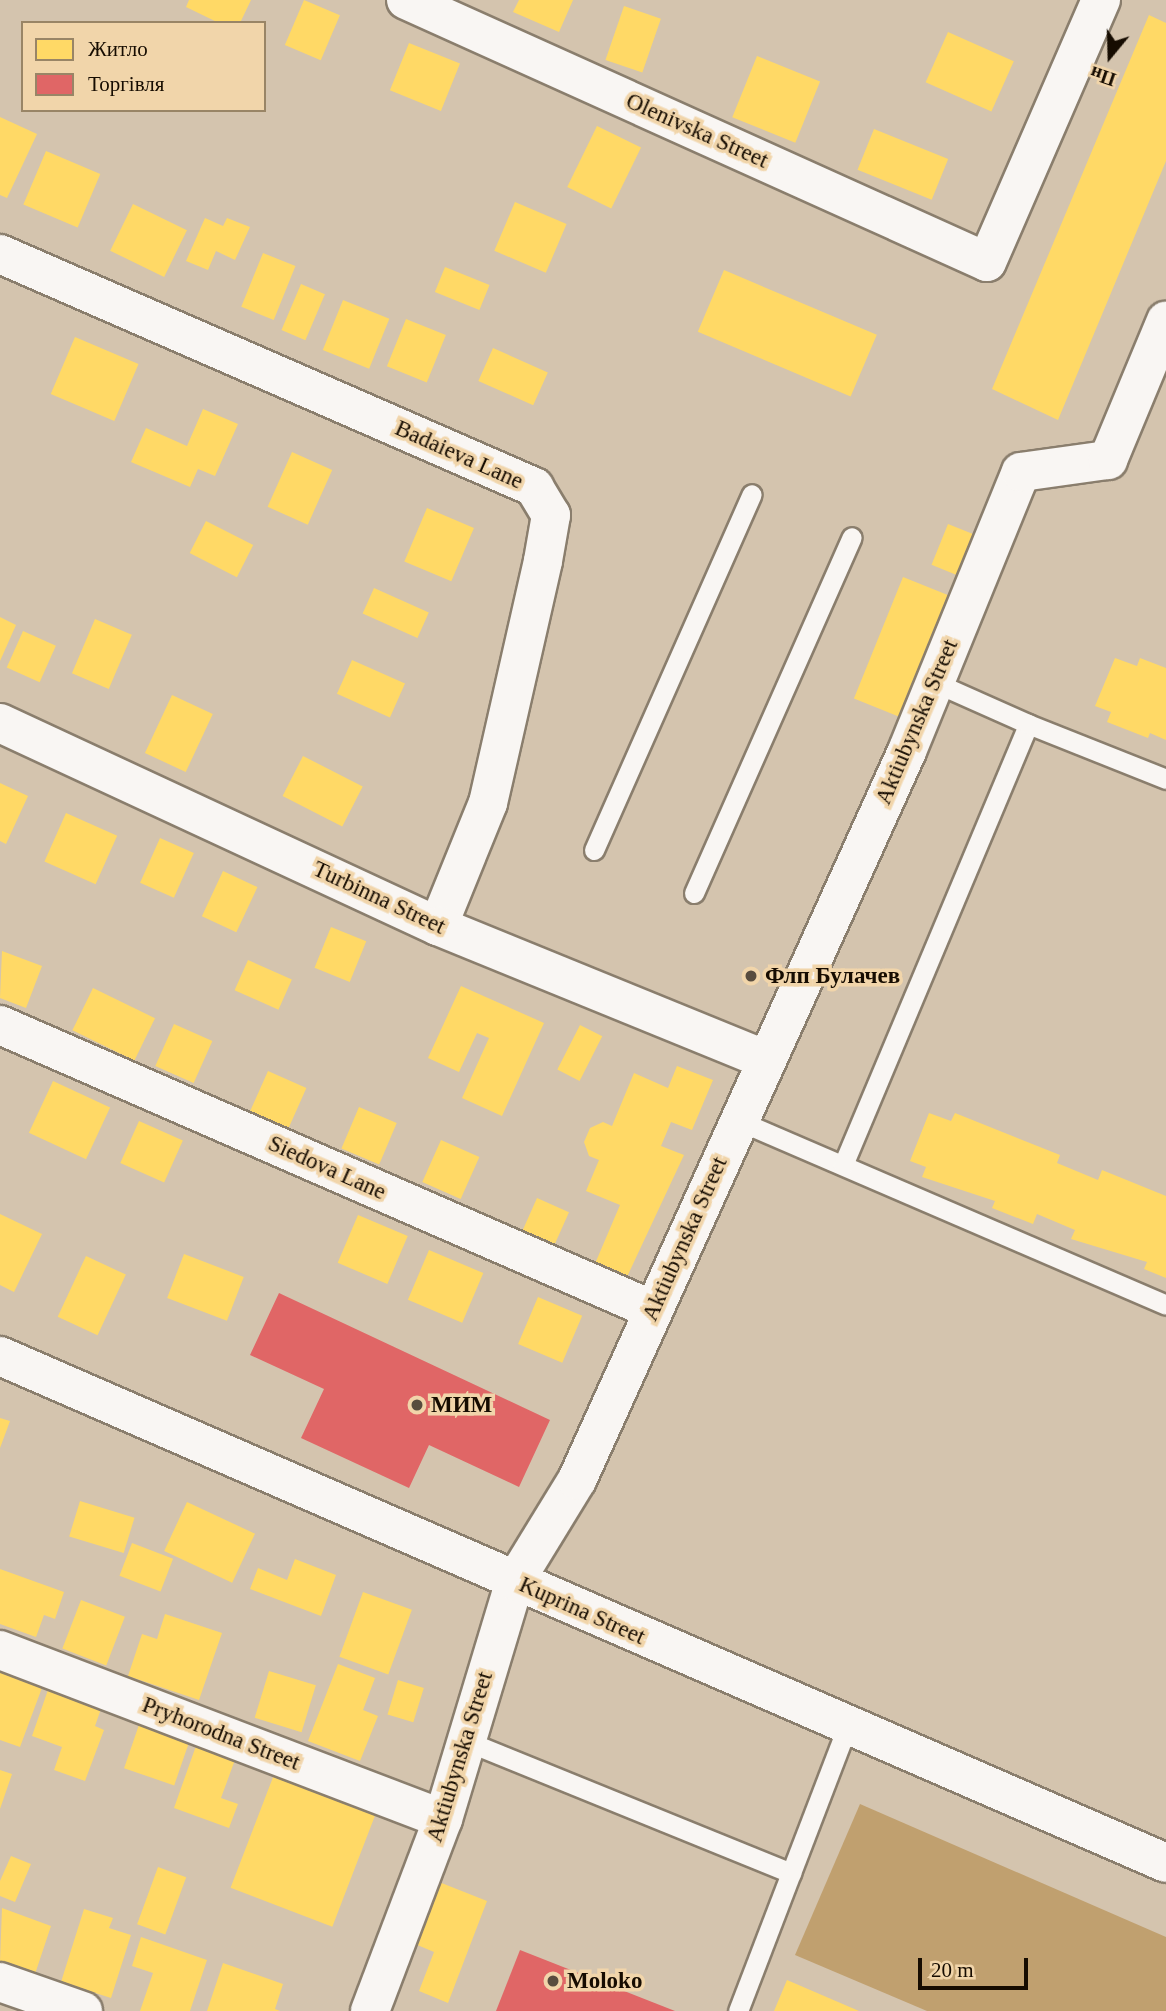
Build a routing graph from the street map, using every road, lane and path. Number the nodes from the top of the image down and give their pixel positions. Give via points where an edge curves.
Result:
1 (406, 0) edge
2 (1101, 0) edge
3 (0, 254) edge
4 (1166, 321) edge
5 (752, 494) dead end
6 (852, 537) dead end
7 (936, 683) junction
8 (0, 723) edge
9 (1028, 724) junction
10 (1166, 779) edge
11 (594, 850) dead end
12 (694, 893) dead end
13 (438, 926) junction
14 (0, 1025) edge
15 (764, 1059) junction
16 (737, 1120) junction
17 (844, 1166) junction
18 (1166, 1305) edge
19 (653, 1310) junction
20 (0, 1356) edge
21 (515, 1581) junction
22 (0, 1650) edge
23 (847, 1727) junction
24 (466, 1741) junction
25 (443, 1819) junction
26 (1166, 1863) edge
27 (791, 1873) junction
28 (0, 1982) edge
29 (83, 2011) edge
30 (370, 2011) edge
31 (738, 2011) edge

1 - 2 street, Olenivska Street via 987,262
3 - 13 street, Badaieva Lane via 534,487 551,516 543,561 488,803
4 - 7 street, Aktiubynska Street via 1108,460 1021,472
5 - 11 lane
6 - 12 lane
7 - 9 lane
7 - 15 street, Aktiubynska Street
8 - 13 street, Turbinna Street
9 - 10 lane
9 - 17 lane
13 - 15 street, Turbinna Street
14 - 19 street, Siedova Lane
15 - 16 street, Aktiubynska Street
16 - 17 lane
16 - 19 street, Aktiubynska Street
17 - 18 lane
19 - 21 street, Aktiubynska Street via 577,1480
20 - 21 street, Kuprina Street
21 - 23 street, Kuprina Street
21 - 24 street, Aktiubynska Street
22 - 25 street, Pryhorodna Street
23 - 26 street, Kuprina Street
23 - 27 lane
24 - 25 street, Aktiubynska Street
24 - 27 lane
25 - 30 street, Aktiubynska Street
27 - 31 lane
28 - 29 street

